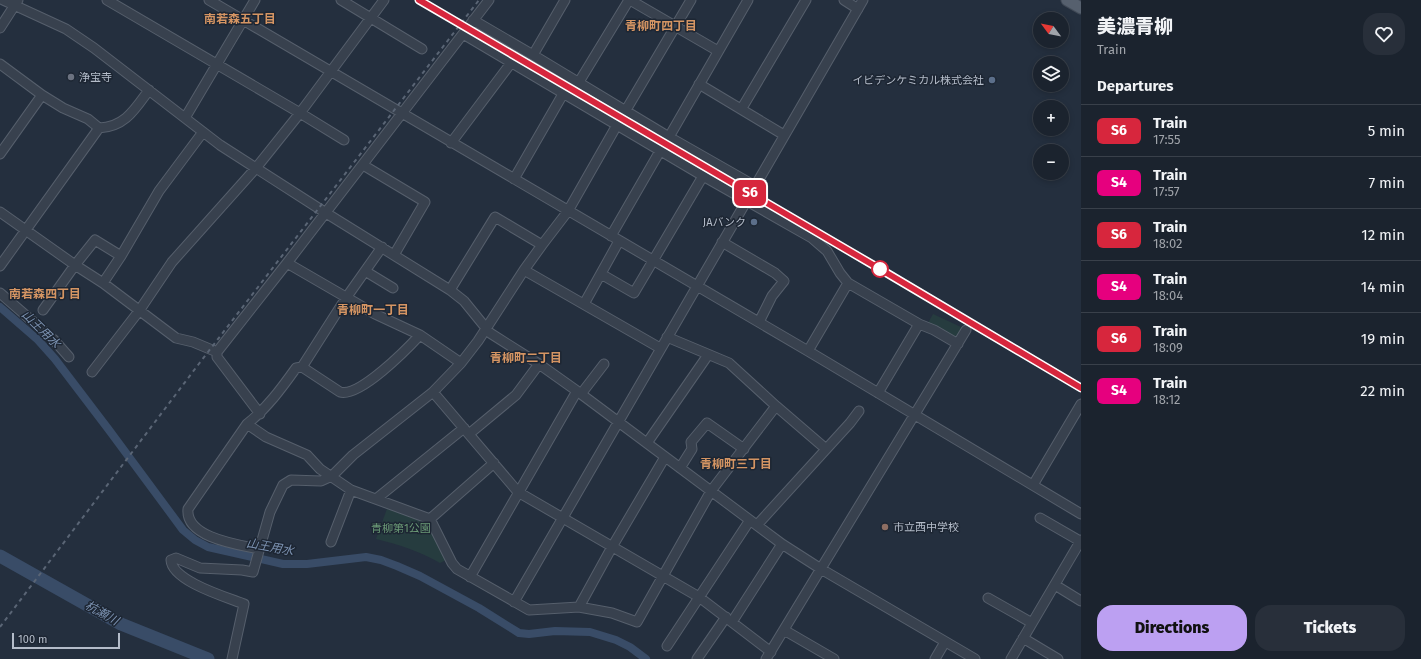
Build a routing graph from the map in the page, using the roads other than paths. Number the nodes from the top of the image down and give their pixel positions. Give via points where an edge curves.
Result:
1 (3, 0) edge
2 (106, 0) edge
3 (209, 0) edge
4 (255, 0) edge
5 (341, 0) edge
6 (384, 0) edge
7 (489, 0) edge
8 (565, 0) edge
9 (630, 0) edge
10 (691, 0) edge
11 (748, 0) edge
12 (806, 0) edge
13 (844, 0) edge
14 (863, 0) edge
15 (1067, 0) edge
16 (16, 3) edge
17 (1080, 5) edge
18 (858, 8) junction
19 (371, 18) junction
20 (244, 20) junction
21 (474, 20) junction
22 (676, 27) junction
23 (0, 28) edge
24 (463, 34) junction
25 (422, 49) dead end
26 (718, 50) junction
27 (533, 55) junction
28 (511, 63) junction
29 (0, 64) edge
30 (217, 64) junction
31 (330, 71) junction
32 (579, 82) junction
33 (699, 84) junction
34 (149, 90) junction
35 (563, 94) junction
36 (42, 95) junction
37 (742, 108) junction
38 (626, 110) junction
39 (300, 113) junction
40 (401, 113) junction
41 (185, 118) junction
42 (617, 125) junction
43 (99, 128) junction
44 (203, 132) junction
45 (784, 135) junction
46 (669, 136) junction
47 (344, 140) dead end
48 (452, 143) junction
49 (660, 151) junction
50 (0, 154) edge
51 (363, 165) junction
52 (256, 168) junction
53 (703, 176) junction
54 (514, 179) junction
55 (755, 186) junction
56 (746, 201) junction
57 (568, 211) junction
58 (0, 212) edge
59 (326, 213) junction
60 (25, 230) junction
61 (615, 239) junction
62 (722, 242) junction
63 (542, 244) junction
64 (382, 247) junction
65 (394, 255) junction
66 (121, 256) junction
67 (653, 261) junction
68 (288, 263) junction
69 (75, 265) junction
70 (0, 266) edge
71 (524, 270) junction
72 (365, 271) junction
73 (601, 274) junction
74 (848, 282) junction
75 (103, 283) junction
76 (696, 286) junction
77 (393, 288) dead end
78 (450, 290) junction
79 (0, 293) edge
80 (346, 298) junction
81 (584, 304) junction
82 (42, 310) dead end
83 (139, 310) junction
84 (759, 322) junction
85 (919, 324) junction
86 (486, 329) junction
87 (966, 330) dead end
88 (420, 335) junction
89 (667, 337) junction
90 (958, 344) junction
91 (660, 348) junction
92 (808, 351) junction
93 (216, 352) junction
94 (708, 355) junction
95 (69, 357) dead end
96 (461, 363) junction
97 (540, 364) junction
98 (604, 364) dead end
99 (302, 367) junction
100 (92, 372) dead end
101 (432, 392) junction
102 (579, 392) junction
103 (878, 393) junction
104 (1081, 404) edge
105 (776, 406) junction
106 (859, 411) dead end
107 (260, 414) junction
108 (915, 415) junction
109 (618, 422) junction
110 (247, 424) junction
111 (466, 431) junction
112 (647, 444) junction
113 (744, 448) junction
114 (826, 449) junction
115 (665, 457) junction
116 (494, 464) junction
117 (680, 468) junction
118 (332, 476) junction
119 (1033, 485) junction
120 (351, 490) junction
121 (711, 491) junction
122 (518, 492) junction
123 (376, 499) junction
124 (1081, 514) edge
125 (563, 518) junction
126 (1040, 518) dead end
127 (430, 519) junction
128 (754, 523) junction
129 (1081, 540) edge
130 (331, 542) dead end
131 (782, 544) junction
132 (612, 547) junction
133 (258, 554) junction
134 (821, 569) junction
135 (663, 576) junction
136 (470, 577) junction
137 (1055, 585) junction
138 (699, 597) junction
139 (988, 598) dead end
140 (1081, 601) edge
141 (514, 602) junction
142 (578, 607) junction
143 (729, 620) junction
144 (1032, 623) junction
145 (784, 630) junction
146 (1023, 638) junction
147 (945, 642) junction
148 (667, 646) dead end
149 (769, 656) edge
150 (232, 658) edge
151 (697, 659) edge
152 (834, 659) edge
153 (935, 659) edge
154 (975, 659) edge
155 (1011, 659) edge
156 (1058, 659) edge

1 - 16 street
2 - 30 street
3 - 20 street
4 - 20 street
5 - 19 street
6 - 19 street
7 - 21 street
8 - 27 street
9 - 22 street
9 - 32 street
10 - 22 street
11 - 26 street
12 - 37 street
13 - 18 street
14 - 18 street
15 - 17 main road
16 - 23 street
16 - 34 street via 66,29
18 - 45 street
19 - 25 street
19 - 31 street
20 - 30 street
20 - 31 street
21 - 24 street
21 - 27 street
22 - 26 street
22 - 38 street
24 - 28 street
24 - 40 street
26 - 33 street
27 - 32 street
28 - 35 street
28 - 48 street
29 - 36 street
30 - 39 street
30 - 41 street
31 - 39 street
31 - 40 street
32 - 38 street
33 - 37 street
33 - 46 street
34 - 41 street
34 - 43 street via 131,114 111,127
35 - 42 street
35 - 54 street
36 - 43 street via 88,119
36 - 50 street
37 - 45 street
38 - 46 street
39 - 47 street
39 - 52 street
40 - 48 street
40 - 51 street
41 - 44 street
42 - 49 street
42 - 57 street
43 - 60 street
44 - 52 street
44 - 66 street via 159,191
45 - 55 street
46 - 55 street
48 - 54 street
49 - 53 street
49 - 61 street
51 - 59 street
51 - 65 street via 426,202
52 - 59 street
52 - 83 street via 182,250
53 - 56 street
53 - 67 street
54 - 57 street
55 - 56 street
56 - 62 street
56 - 74 street via 812,238 827,252
57 - 61 street
57 - 63 street
58 - 60 street
59 - 64 street
59 - 68 street
60 - 69 street
60 - 70 street
61 - 67 street
61 - 73 street
62 - 76 street
62 - 84 street via 784,281 772,296
63 - 71 street
63 - 78 street via 495,217
64 - 65 street
64 - 72 street
65 - 78 street
66 - 69 street via 95,240
66 - 75 street
67 - 73 street via 634,293
67 - 76 street
68 - 80 street
68 - 93 street
69 - 75 street
69 - 82 street
71 - 81 street
71 - 86 street
72 - 77 street
72 - 80 street
73 - 81 street
74 - 85 street
74 - 92 street
75 - 83 street
76 - 84 street
76 - 89 street
78 - 86 street via 464,301
79 - 95 street via 54,340
80 - 88 street
80 - 99 street
81 - 91 street
83 - 93 street via 176,338
83 - 100 street
84 - 92 street
85 - 90 street
85 - 103 street
86 - 96 street
86 - 97 street
87 - 90 street
88 - 96 street
88 - 99 street via 377,376 344,394
89 - 91 street
89 - 94 street
90 - 108 street
91 - 109 street
92 - 103 street
93 - 107 street via 217,357
94 - 105 street via 729,363
94 - 112 street
96 - 101 street
97 - 102 street
97 - 111 street via 516,395
98 - 102 street
99 - 107 street via 296,368
101 - 111 street
101 - 118 street via 353,455
102 - 109 street
102 - 122 street
103 - 108 street
104 - 119 street
105 - 113 street
105 - 114 street
106 - 114 street
107 - 110 street
108 - 119 street
108 - 134 street
109 - 112 street
109 - 125 street
110 - 118 street via 266,437 307,455 320,469
110 - 133 street via 188,509 187,515 193,525 206,535
111 - 116 street
111 - 123 street
112 - 115 street
113 - 117 street via 707,423 691,442 692,449
113 - 121 street
114 - 128 street
115 - 117 street
115 - 132 street
116 - 122 street
116 - 127 street
117 - 121 street
118 - 120 street
118 - 133 street via 321,481 291,480 283,485 270,512
119 - 124 street
120 - 123 street
120 - 130 street
121 - 128 street
121 - 135 street
122 - 125 street
122 - 136 street
123 - 127 street
125 - 132 street
125 - 141 street
126 - 129 street
127 - 136 street via 452,563
128 - 131 street
128 - 138 street
129 - 137 street
131 - 134 street
131 - 143 street
132 - 135 street
132 - 142 street
133 - 150 street via 253,572 200,568 176,558 171,560 171,565 188,580 244,604
134 - 145 street
134 - 147 street
135 - 138 street
135 - 142 street via 637,622 612,613
136 - 141 street
137 - 140 street
137 - 144 street
138 - 143 street
138 - 148 street
139 - 144 street
141 - 142 street via 529,610
143 - 149 street
143 - 151 street
144 - 146 street
145 - 149 street
145 - 152 street
146 - 155 street
146 - 156 street
147 - 153 street
147 - 154 street

